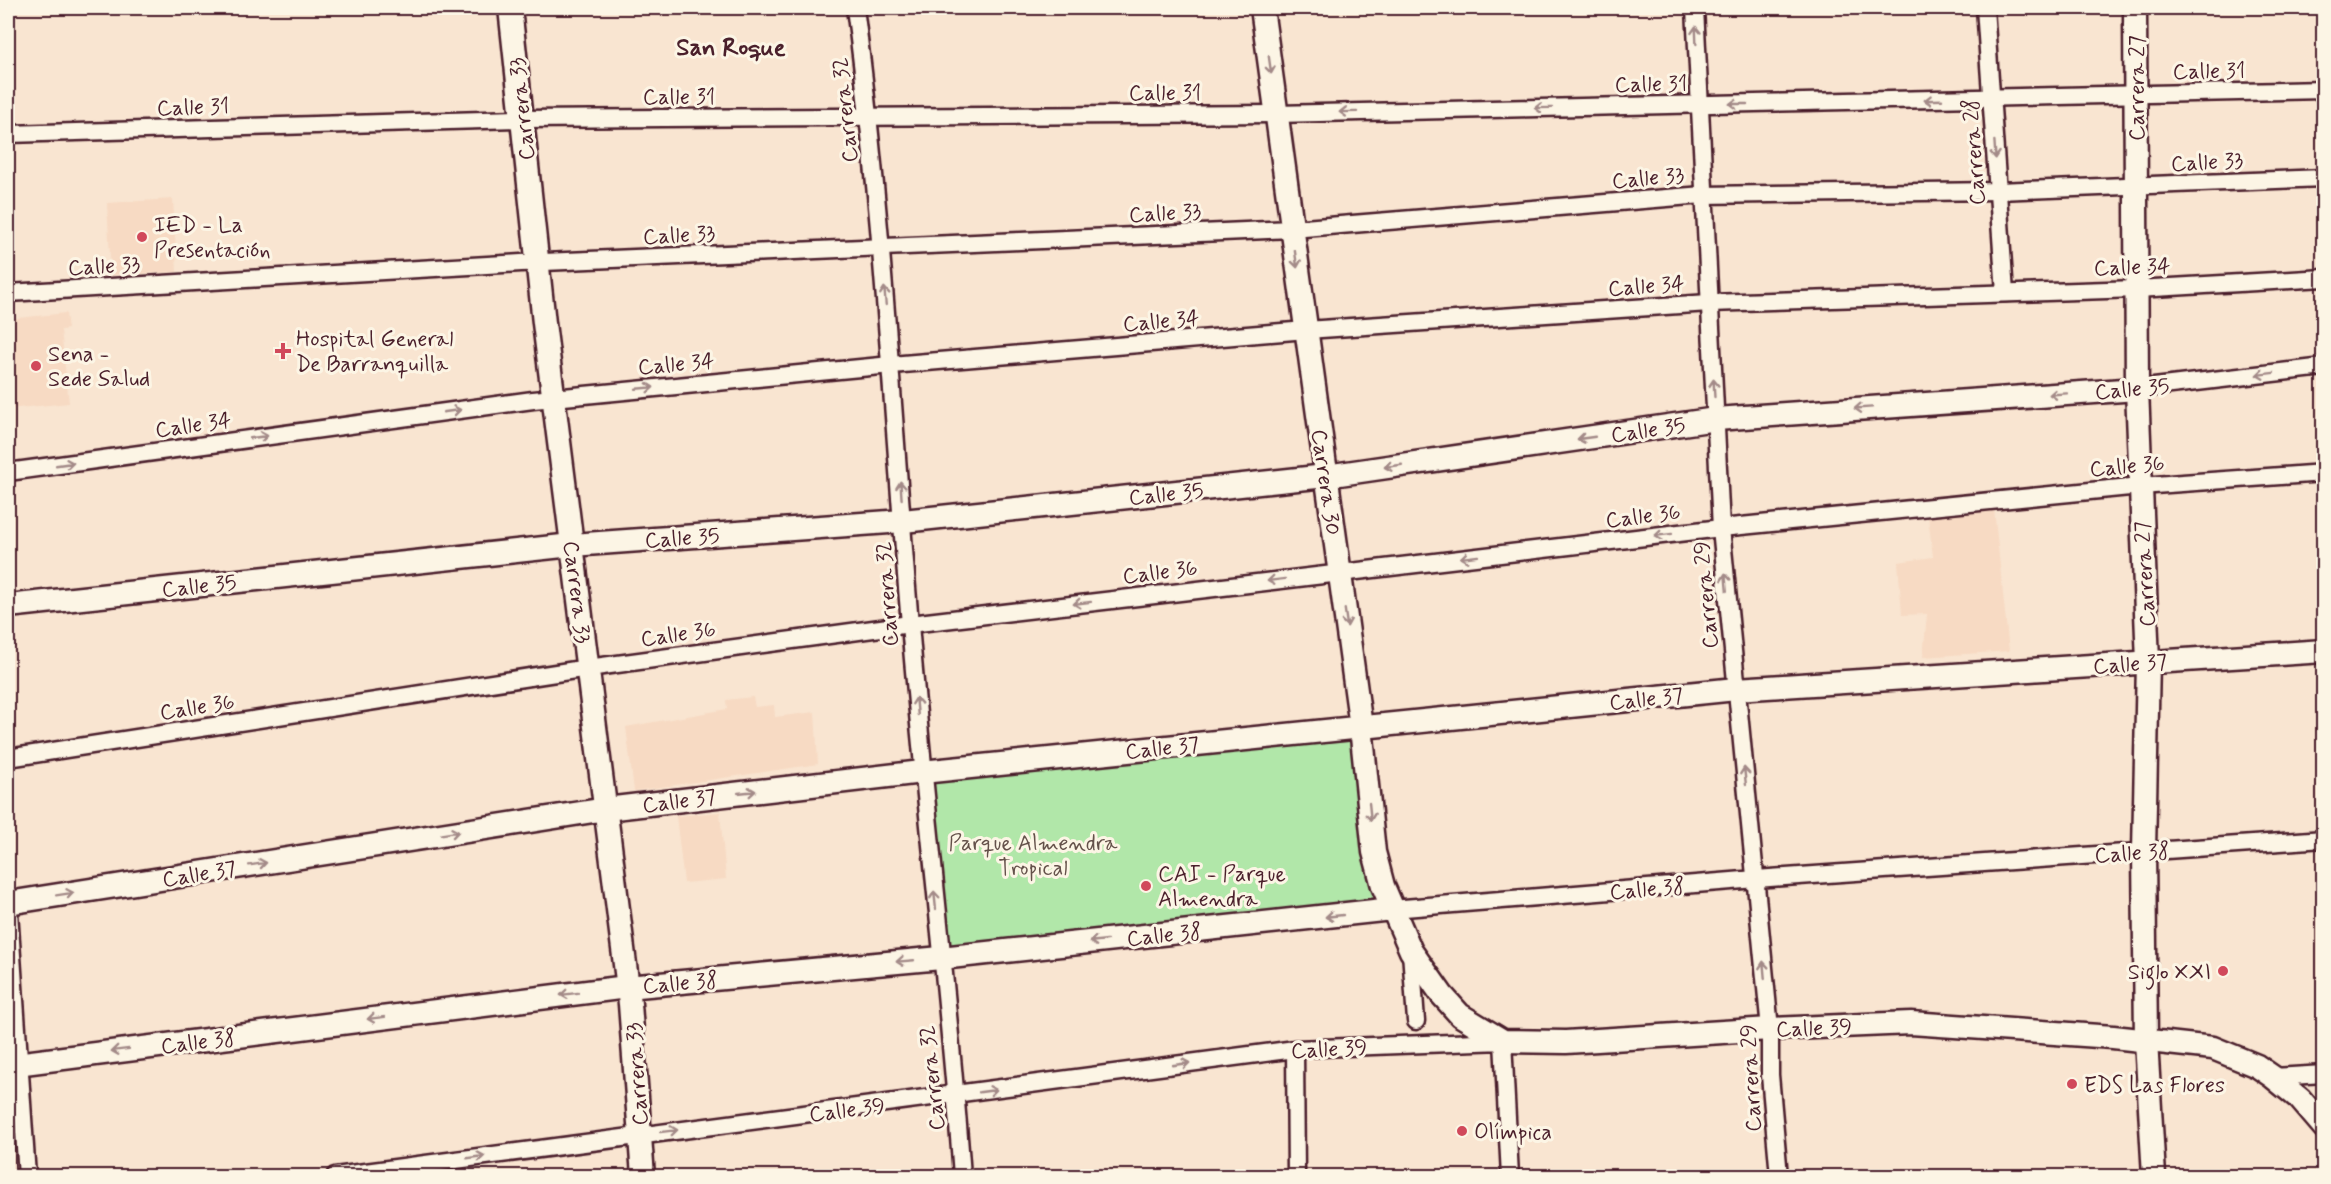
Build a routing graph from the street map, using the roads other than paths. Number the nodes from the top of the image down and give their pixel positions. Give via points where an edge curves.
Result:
1 (510, 8) edge
2 (855, 8) edge
3 (1262, 8) edge
4 (1695, 8) edge
5 (1984, 8) edge
6 (2135, 8) edge
7 (2324, 90) edge
8 (2136, 94) junction
9 (1991, 99) junction
10 (1699, 104) junction
11 (1276, 114) junction
12 (869, 117) junction
13 (521, 119) junction
14 (8, 134) edge
15 (2324, 178) edge
16 (2136, 187) junction
17 (1998, 191) junction
18 (1702, 195) junction
19 (1292, 229) junction
20 (881, 247) junction
21 (538, 263) junction
22 (2324, 278) edge
23 (2137, 289) junction
24 (8, 293) edge
25 (2005, 293) junction
26 (1709, 303) junction
27 (1306, 330) junction
28 (891, 365) junction
29 (2324, 367) edge
30 (2137, 389) junction
31 (555, 397) junction
32 (1716, 419) junction
33 (8, 472) edge
34 (2324, 473) edge
35 (1326, 476) junction
36 (2140, 486) junction
37 (903, 521) junction
38 (1721, 528) junction
39 (572, 545) junction
40 (1339, 572) junction
41 (8, 606) edge
42 (910, 624) junction
43 (2324, 651) edge
44 (2148, 662) junction
45 (588, 669) junction
46 (1736, 689) junction
47 (1361, 727) junction
48 (8, 758) edge
49 (922, 772) junction
50 (606, 808) junction
51 (2324, 839) edge
52 (2144, 851) junction
53 (1756, 879) junction
54 (8, 897) edge
55 (8, 903) edge
56 (1392, 909) junction
57 (1411, 951) junction
58 (941, 958) junction
59 (627, 987) junction
60 (1416, 1021) dead end
61 (1770, 1029) junction
62 (1503, 1041) junction
63 (2146, 1041) junction
64 (1295, 1048) junction
65 (13, 1064) edge
66 (2324, 1074) edge
67 (2273, 1077) junction
68 (956, 1095) junction
69 (2324, 1127) edge
70 (640, 1134) junction
71 (27, 1176) edge
72 (335, 1176) edge
73 (643, 1176) edge
74 (962, 1176) edge
75 (1296, 1176) edge
76 (1510, 1176) edge
77 (1779, 1176) edge
78 (2154, 1176) edge

1 - 13 street, Carrera 33
2 - 12 street, Carrera 32
3 -> 11 street, Carrera 30
10 -> 4 street, Carrera 29
5 - 9 street, Carrera 28
6 - 8 street, Carrera 27
7 - 8 street, Calle 31
8 - 9 street, Calle 31
8 - 16 street, Carrera 27
9 -> 10 street, Calle 31
9 -> 17 street, Carrera 28
10 -> 11 street, Calle 31
10 - 18 street, Carrera 29
11 - 12 street, Calle 31
11 - 19 street, Carrera 30
12 - 13 street, Calle 31
12 - 20 street, Carrera 32
13 - 14 street, Calle 31
13 - 21 street, Carrera 33
15 - 16 street, Calle 33
16 - 17 street, Calle 33
16 - 23 street, Carrera 27
17 - 18 street, Calle 33
17 - 25 street, Carrera 28
18 - 19 street, Calle 33
18 - 26 street, Carrera 29
19 - 20 street, Calle 33
19 -> 27 street, Carrera 30
20 - 21 street, Calle 33
28 -> 20 street, Carrera 32
21 - 24 street, Calle 33
21 - 31 street, Carrera 33
22 - 23 street, Calle 34
23 - 25 street, Calle 34
23 - 30 street, Carrera 27
25 - 26 street, Calle 34
26 - 27 street, Calle 34
32 -> 26 street, Carrera 29
27 - 28 street, Calle 34
27 - 35 street, Carrera 30
31 -> 28 street, Calle 34
37 -> 28 street, Carrera 32
29 -> 30 street, Calle 35
30 -> 32 street, Calle 35
30 - 36 street, Carrera 27
33 -> 31 street, Calle 34
31 - 39 street, Carrera 33
32 -> 35 street, Calle 35
32 - 38 street, Carrera 29
34 - 36 street, Calle 36
35 - 37 street, Calle 35
35 - 40 street, Carrera 30
36 - 38 street, Calle 36
36 - 44 street, Carrera 27
37 - 39 street, Calle 35
37 - 42 street, Carrera 32
38 -> 40 street, Calle 36
46 -> 38 street, Carrera 29
39 - 41 street, Calle 35
39 - 45 street, Carrera 33
40 -> 42 street, Calle 36
40 -> 47 street, Carrera 30
42 - 45 street, Calle 36
49 -> 42 street, Carrera 32
43 - 44 street, Calle 37
44 - 46 street, Calle 37
44 - 52 street, Carrera 27
45 - 48 street, Calle 36
45 - 50 street, Carrera 33
46 - 47 street, Calle 37
53 -> 46 street, Carrera 29
47 - 49 street, Calle 37
47 -> 56 street, Carrera 30 via 1374,852
50 -> 49 street, Calle 37
58 -> 49 street, Carrera 32
55 -> 50 street, Calle 37
50 - 59 street, Carrera 33
51 - 52 street, Calle 38
52 - 53 street, Calle 38
52 - 63 street, Carrera 27
53 - 56 street, Calle 38
61 -> 53 street, Carrera 29
54 - 55 street
55 - 65 street
56 - 57 street, Carrera 30
56 -> 58 street, Calle 38
57 - 60 street, Carrera 30
57 - 62 street, Carrera 30 via 1460,1015
58 -> 59 street, Calle 38
58 - 68 street, Carrera 32
59 -> 65 street, Calle 38
59 - 70 street, Carrera 33
61 - 62 street, Calle 39 via 1566,1042
61 - 63 street, Calle 39 via 1911,1023
61 - 77 street, Carrera 29
62 - 64 street, Calle 39
62 - 76 street
63 - 67 street, Calle 39 via 2213,1048
63 - 78 street, Carrera 27
68 -> 64 street, Calle 39
64 - 75 street
65 - 71 street
66 - 67 street
67 - 69 street, Calle 39 via 2300,1099
70 -> 68 street, Calle 39
68 - 74 street, Carrera 32
72 -> 70 street, Calle 39
70 - 73 street, Carrera 33

